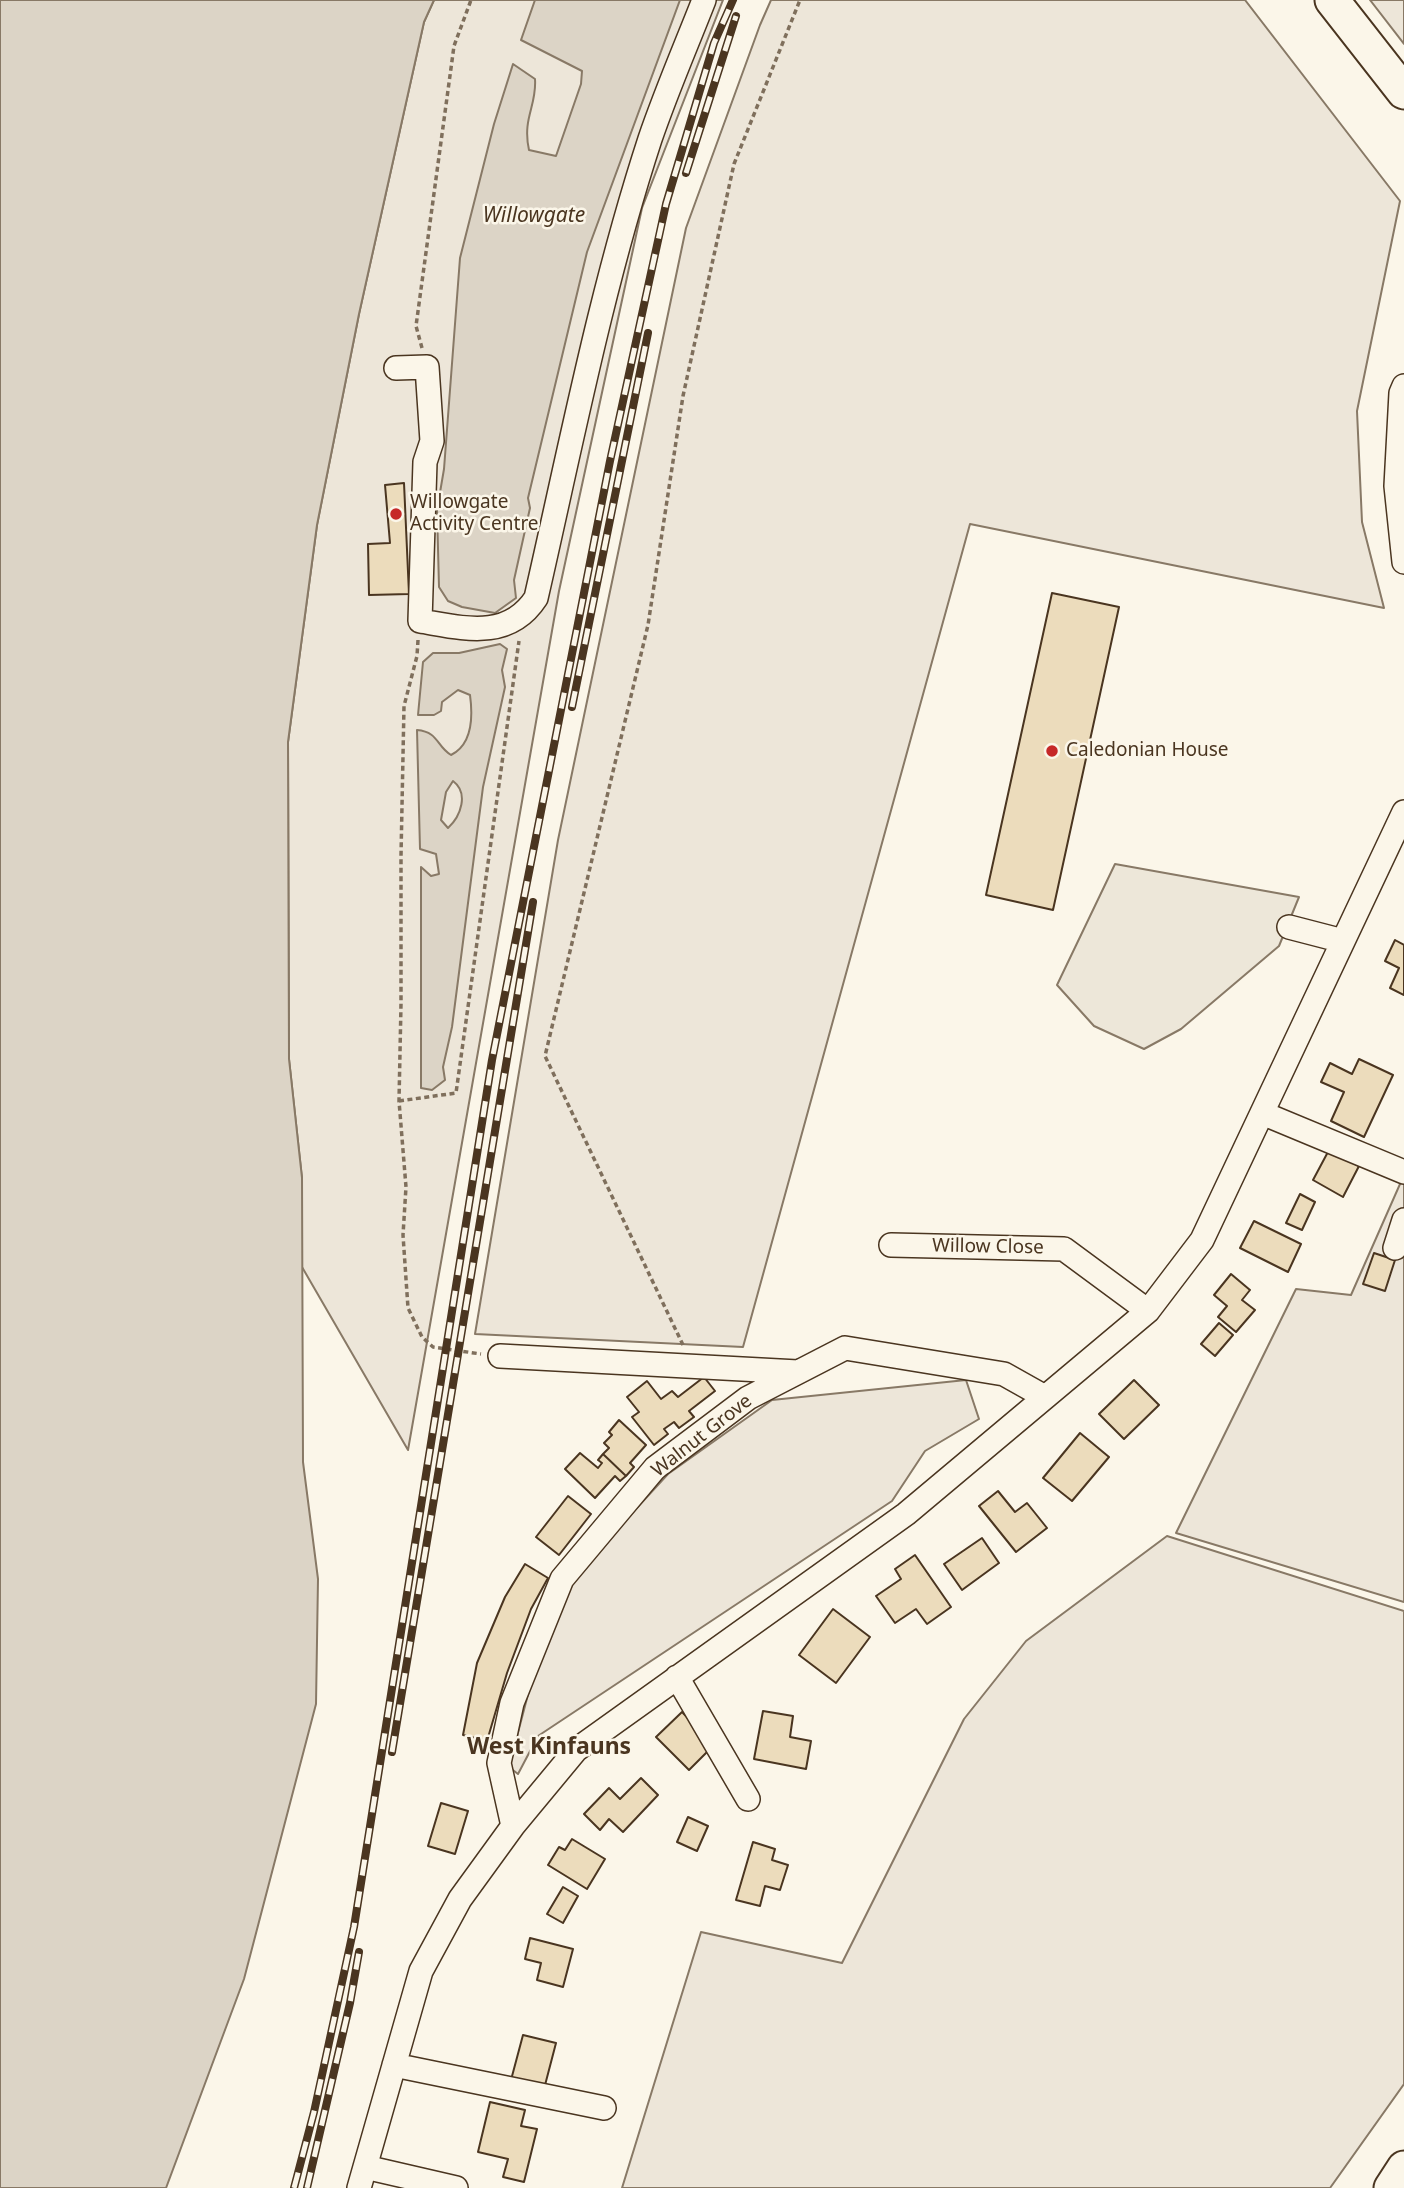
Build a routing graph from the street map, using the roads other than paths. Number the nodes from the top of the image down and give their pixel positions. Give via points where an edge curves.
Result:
1 (704, 0) edge
2 (1332, 0) edge
3 (1404, 92) edge
4 (396, 368) dead end
5 (1404, 386) edge
6 (1404, 562) edge
7 (1404, 812) edge
8 (1289, 928) dead end
9 (1343, 941) junction
10 (1262, 1113) junction
11 (1404, 1172) edge
12 (1404, 1220) edge
13 (891, 1245) dead end
14 (1395, 1248) dead end
15 (1148, 1311) junction
16 (500, 1356) road end
17 (798, 1372) junction
18 (1045, 1397) junction
19 (677, 1677) junction
20 (748, 1799) dead end
21 (513, 1826) junction
22 (394, 2065) junction
23 (604, 2108) dead end
24 (1404, 2168) edge
25 (362, 2178) edge
26 (456, 2188) edge
27 (1391, 2188) edge

1 - 4 street via 650,139 595,339 536,598 523,615 507,623 478,630 420,621 425,462 432,441 427,367
2 - 3 highway
5 - 6 street via 1396,486
7 - 9 street
8 - 9 street
9 - 10 street
10 - 11 street
10 - 15 street via 1202,1240
12 - 14 street
13 - 15 street, Willow Close via 1064,1249
15 - 18 street
16 - 17 street
17 - 18 street, Walnut Grove via 845,1348 1004,1374
17 - 21 street, Walnut Grove via 748,1398 655,1468 562,1578 512,1703 499,1763
18 - 19 street via 906,1514
19 - 20 street
19 - 21 street via 576,1751
21 - 22 street via 460,1899 421,1971
22 - 23 street
22 - 25 street
24 - 27 highway
25 - 26 street

